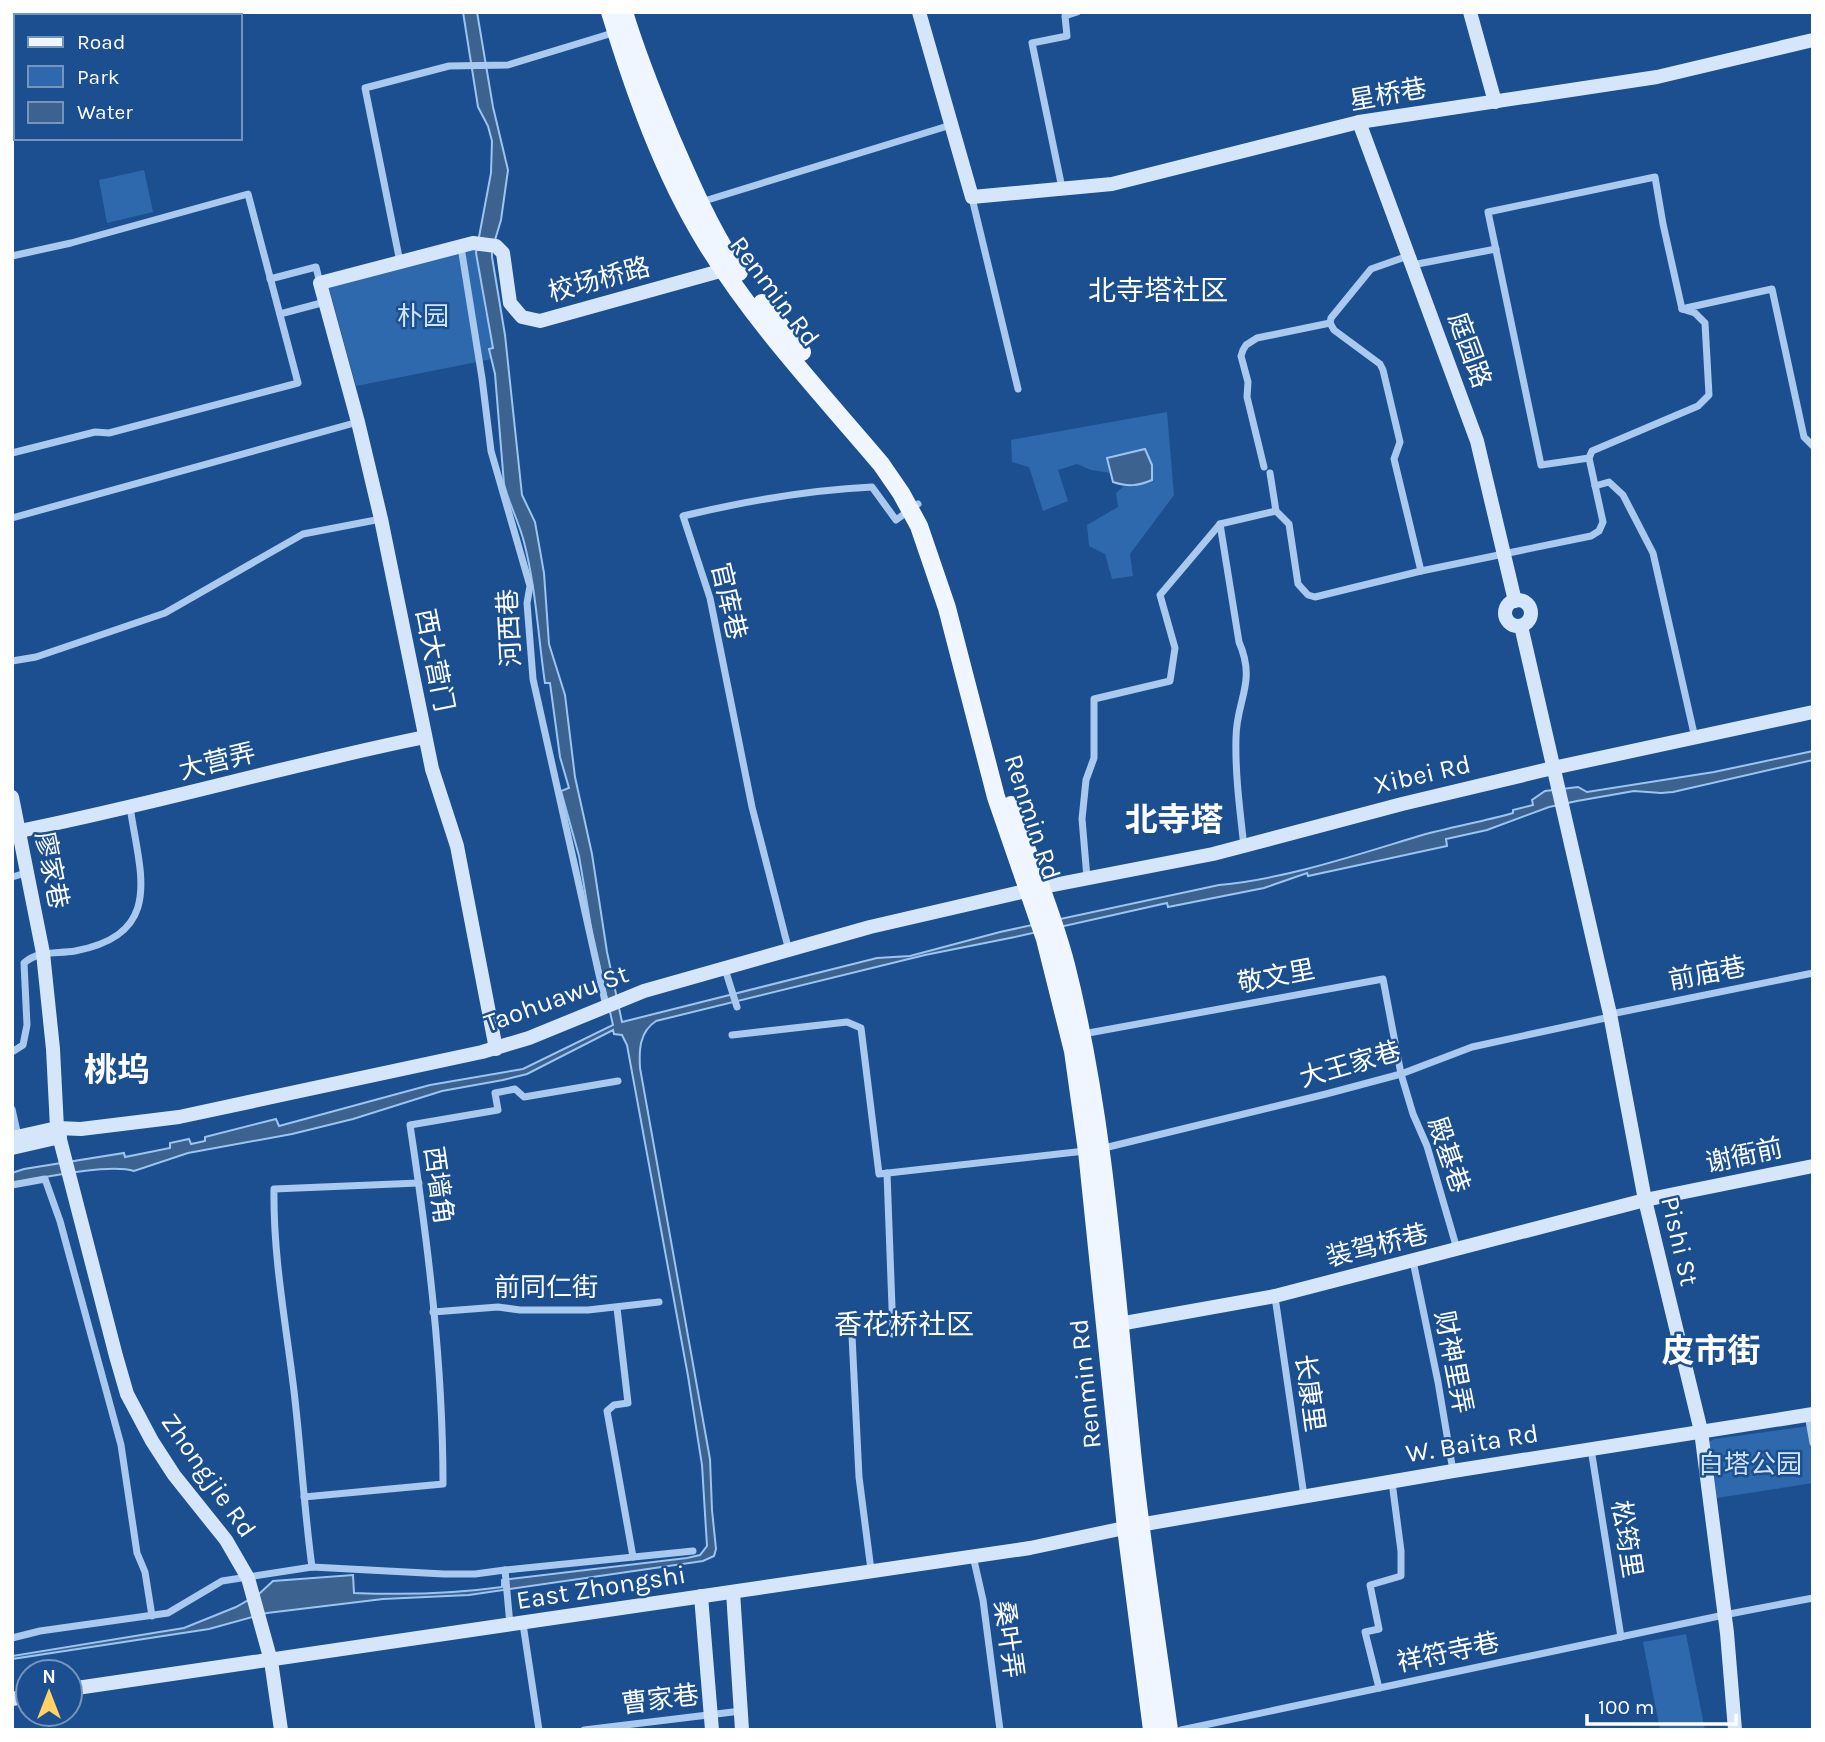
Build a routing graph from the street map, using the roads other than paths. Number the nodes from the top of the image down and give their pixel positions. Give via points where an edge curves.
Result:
1 (610, 12) edge
2 (624, 12) edge
3 (919, 12) edge
4 (1077, 12) edge
5 (1471, 12) edge
6 (616, 32) junction
7 (1813, 40) edge
8 (1495, 102) junction
9 (1359, 122) junction
10 (951, 125) junction
11 (1062, 188) junction
12 (972, 197) junction
13 (700, 202) junction
14 (467, 244) junction
15 (1496, 249) junction
16 (12, 256) edge
17 (1410, 260) junction
18 (400, 262) junction
19 (730, 268) junction
20 (270, 279) junction
21 (320, 283) junction
22 (325, 302) junction
23 (1682, 309) junction
24 (280, 314) junction
25 (1330, 323) junction
26 (1018, 389) dead end
27 (358, 422) junction
28 (1813, 446) edge
29 (12, 453) edge
30 (1589, 458) junction
31 (1595, 485) junction
32 (914, 507) junction
33 (1276, 511) junction
34 (12, 518) edge
35 (381, 519) junction
36 (1220, 524) junction
37 (1506, 555) junction
38 (1421, 571) junction
39 (12, 661) edge
40 (1813, 712) edge
41 (425, 737) junction
42 (1695, 738) junction
43 (1553, 768) junction
44 (12, 797) edge
45 (130, 807) junction
46 (16, 831) edge
47 (1244, 847) junction
48 (19, 875) edge
49 (1087, 878) junction
50 (1036, 889) junction
51 (1052, 938) junction
52 (789, 951) junction
53 (44, 953) junction
54 (725, 968) junction
55 (1813, 973) edge
56 (611, 1004) junction
57 (737, 1007) dead end
58 (1610, 1016) junction
59 (1082, 1034) junction
60 (732, 1035) dead end
61 (496, 1049) junction
62 (12, 1052) edge
63 (1401, 1074) junction
64 (618, 1081) dead end
65 (12, 1110) edge
66 (60, 1138) junction
67 (14, 1141) edge
68 (1093, 1150) junction
69 (1813, 1166) edge
70 (887, 1173) junction
71 (419, 1183) junction
72 (12, 1185) edge
73 (1645, 1200) junction
74 (1457, 1249) junction
75 (1413, 1261) junction
76 (1275, 1296) junction
77 (659, 1302) dead end
78 (617, 1308) junction
79 (433, 1311) junction
80 (1119, 1324) junction
81 (893, 1334) dead end
82 (852, 1336) dead end
83 (1811, 1414) edge
84 (1701, 1431) junction
85 (1813, 1443) edge
86 (1591, 1449) junction
87 (1452, 1471) junction
88 (1392, 1482) junction
89 (304, 1497) junction
90 (1305, 1497) junction
91 (1133, 1527) junction
92 (694, 1551) dead end
93 (973, 1555) junction
94 (633, 1557) junction
95 (312, 1567) junction
96 (871, 1570) junction
97 (505, 1572) junction
98 (249, 1583) junction
99 (733, 1592) junction
100 (701, 1596) junction
101 (1813, 1598) edge
102 (1724, 1615) junction
103 (152, 1616) junction
104 (516, 1625) junction
105 (1620, 1637) junction
106 (12, 1638) edge
107 (271, 1661) junction
108 (84, 1687) edge
109 (1378, 1688) junction
110 (740, 1711) junction
111 (710, 1714) junction
112 (281, 1730) edge
113 (539, 1730) edge
114 (584, 1730) edge
115 (712, 1730) edge
116 (742, 1730) edge
117 (1000, 1730) edge
118 (1152, 1730) edge
119 (1169, 1730) edge
120 (1181, 1730) edge
121 (1735, 1730) edge

1 - 6 main road, Renmin Rd
2 - 13 main road, Renmin Rd via 657,105
3 - 10 street
4 - 11 street via 1065,16 1067,36 1032,43
5 - 8 street
6 - 18 street via 509,65 449,66 365,88
6 - 19 main road, Renmin Rd via 666,163 705,241
7 - 8 street, 星桥巷 via 1657,77
8 - 9 street, 星桥巷
9 - 11 street, 星桥巷 via 1112,184
9 - 17 street, 庭园路
10 - 12 street
10 - 13 street
11 - 12 street, 星桥巷
12 - 26 street
13 - 19 main road, Renmin Rd
14 - 18 street, 校场桥路
14 - 19 street, 校场桥路 via 496,246 503,253 510,303 522,317 540,321
14 - 56 street, 河西巷 via 491,451 530,586 527,603 533,679
15 - 17 street
15 - 23 street via 1488,212 1655,177
15 - 30 street via 1541,465
16 - 20 street via 248,194
17 - 25 street via 1371,269
17 - 37 street, 庭园路 via 1478,442
18 - 21 street, 校场桥路
19 - 32 main road, Renmin Rd via 772,334
20 - 21 street via 316,267
20 - 24 street
21 - 22 street, 西大营门
22 - 24 street
22 - 27 street, 西大营门
23 - 28 street via 1772,289 1804,437
23 - 30 street via 1705,323 1711,390 1707,400 1598,446
24 - 29 street via 298,383 109,433 95,432
25 - 33 street via 1257,338 1246,345 1241,356
25 - 38 street via 1383,370 1400,442 1394,458
27 - 34 street
27 - 35 street, 西大营门
30 - 31 street
31 - 37 street via 1603,522 1595,534
31 - 42 street via 1609,482 1623,495 1653,553
32 - 50 main road, Renmin Rd via 947,608 996,797
32 - 52 street, 官库巷 via 896,520 873,487 755,499 683,516 710,598 752,807
33 - 36 street
33 - 38 street via 1289,524 1298,584 1308,595
35 - 39 street via 303,534 165,613
35 - 41 street, 西大营门
36 - 47 street via 1248,680 1236,735
36 - 49 street via 1160,595 1175,648 1170,681 1094,699 1094,758 1086,780 1082,818
37 - 38 street
37 - 43 street, 庭园路 via 1515,601 1525,602 1531,610 1530,620 1521,626
40 - 42 street, Xibei Rd
41 - 45 street, 大营弄
41 - 61 street, 西大营门 via 457,846
42 - 43 street, Xibei Rd
43 - 47 street, Xibei Rd
43 - 58 street, Pishi St
44 - 46 street, 廖家巷
45 - 46 street, 大营弄
45 - 53 street via 142,888 131,924 96,947
46 - 48 street, 廖家巷
47 - 49 street, Xibei Rd
48 - 53 street, 廖家巷
49 - 50 street, Xibei Rd
50 - 51 main road, Renmin Rd
50 - 52 street, Taohuawu St via 870,927
51 - 59 main road, Renmin Rd
51 - 68 main road, Renmin Rd
52 - 54 street, Taohuawu St
53 - 62 street via 24,963 27,1025 23,1045
53 - 66 street, 廖家巷
54 - 56 street, Taohuawu St
54 - 57 street
55 - 58 street, 前庙巷
56 - 61 street, Taohuawu St
58 - 63 street, 大王家巷 via 1472,1047
58 - 73 street, Pishi St
59 - 63 street, 敬文里 via 1383,979
59 - 68 main road, Renmin Rd
60 - 70 street via 847,1022 861,1028 879,1174
61 - 66 street, Taohuawu St via 198,1114 80,1129
63 - 68 street, 大王家巷
63 - 74 street, 殿基巷
64 - 71 street, 西墙角 via 524,1097 515,1089 495,1093 498,1110 410,1125
65 - 67 street
66 - 67 street, Taohuawu St
66 - 98 street, Zhongjie Rd via 127,1394 174,1475 213,1522
68 - 70 street, 大王家巷
68 - 80 main road, Renmin Rd
68 - 91 main road, Renmin Rd
69 - 73 street, 谢衙前
70 - 81 street
71 - 79 street, 西墙角
71 - 89 street via 274,1189 277,1256
72 - 103 street via 45,1179 60,1221 121,1445 137,1553
73 - 74 street, 装驾桥巷
73 - 84 street, Pishi St
74 - 75 street, 装驾桥巷
75 - 76 street, 装驾桥巷
75 - 87 street, 财神里弄
76 - 80 street, 装驾桥巷
76 - 90 street, 长康里
77 - 78 street, 前同仁街
78 - 79 street, 前同仁街
78 - 94 street via 628,1403 614,1405 607,1412
79 - 89 street, 西墙角 via 443,1484
80 - 91 main road, Renmin Rd
82 - 96 street via 859,1477
83 - 84 street, W. Baita Rd
83 - 85 street
84 - 86 street, W. Baita Rd
84 - 102 street, Pishi St
86 - 87 street, W. Baita Rd
86 - 105 street, 松筠里
87 - 88 street, W. Baita Rd
88 - 90 street, W. Baita Rd
88 - 109 street via 1401,1576 1370,1585 1379,1629 1366,1632
89 - 95 street
90 - 91 street, W. Baita Rd
91 - 93 street, East Zhongshi
91 - 118 main road, Renmin Rd
91 - 119 main road, Renmin Rd
92 - 94 street
93 - 96 street, East Zhongshi
93 - 117 street, 桑叶弄
94 - 97 street
95 - 97 street via 444,1574
95 - 98 street
96 - 99 street, East Zhongshi
97 - 104 street
98 - 103 street via 222,1581 168,1613
98 - 107 street, Zhongjie Rd
99 - 100 street, East Zhongshi
99 - 110 street
100 - 104 street, East Zhongshi
100 - 111 street
101 - 102 street, 祥符寺巷
102 - 105 street, 祥符寺巷
102 - 121 street, Pishi St
103 - 106 street
104 - 107 street, East Zhongshi
104 - 113 street
105 - 109 street, 祥符寺巷
107 - 108 street, East Zhongshi
107 - 112 street, Zhongjie Rd
109 - 120 street, 祥符寺巷
110 - 111 street, 曹家巷
110 - 116 street
111 - 114 street, 曹家巷
111 - 115 street

